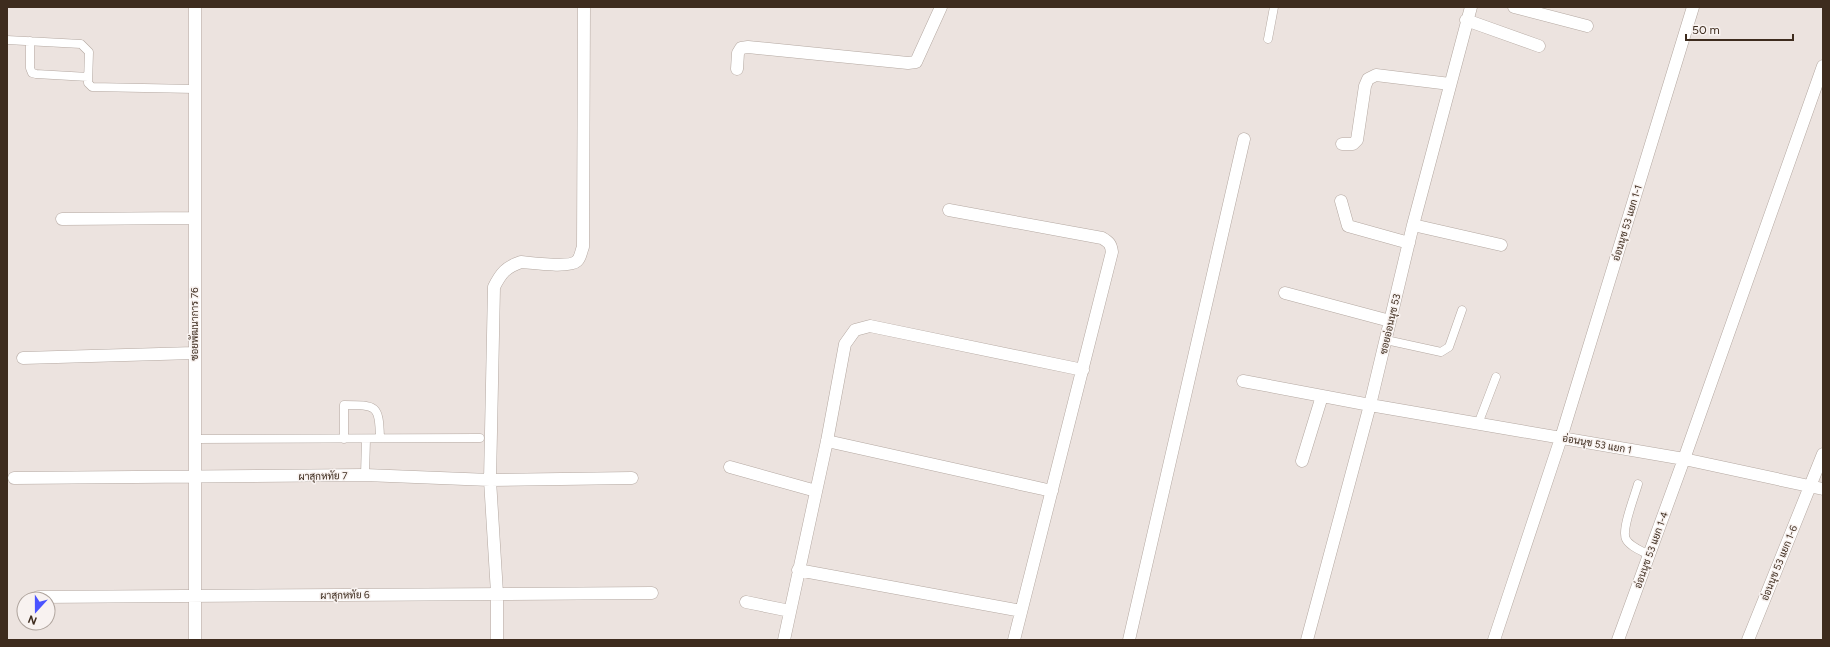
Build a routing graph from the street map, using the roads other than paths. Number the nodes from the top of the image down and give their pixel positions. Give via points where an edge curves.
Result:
1 (195, 7) edge
2 (584, 7) edge
3 (941, 7) edge
4 (1274, 7) edge
5 (1471, 7) edge
6 (1514, 7) edge
7 (1693, 7) edge
8 (1466, 20) junction
9 (1587, 26) dead end
10 (1268, 39) dead end
11 (7, 40) edge
12 (30, 41) junction
13 (1539, 46) dead end
14 (1823, 66) edge
15 (737, 69) dead end
16 (88, 77) junction
17 (1450, 84) junction
18 (195, 90) junction
19 (1244, 139) dead end
20 (1342, 144) dead end
21 (1341, 201) dead end
22 (949, 210) dead end
23 (194, 218) junction
24 (62, 219) dead end
25 (1413, 224) junction
26 (1409, 242) junction
27 (1501, 245) dead end
28 (1285, 293) dead end
29 (1462, 310) dead end
30 (1390, 321) junction
31 (1386, 340) junction
32 (194, 353) junction
33 (23, 358) dead end
34 (1083, 370) junction
35 (1496, 377) dead end
36 (1243, 381) dead end
37 (1322, 396) junction
38 (1370, 405) junction
39 (1478, 424) junction
40 (380, 438) junction
41 (480, 438) dead end
42 (1561, 438) junction
43 (195, 439) junction
44 (344, 439) junction
45 (366, 439) junction
46 (827, 441) junction
47 (1823, 454) edge
48 (1684, 459) junction
49 (1302, 461) dead end
50 (730, 467) dead end
51 (366, 475) junction
52 (195, 477) junction
53 (14, 478) dead end
54 (632, 478) dead end
55 (490, 480) junction
56 (1638, 484) dead end
57 (1810, 487) junction
58 (1823, 489) edge
59 (816, 491) junction
60 (1052, 491) junction
61 (1649, 555) junction
62 (798, 570) junction
63 (497, 593) junction
64 (652, 593) dead end
65 (194, 596) junction
66 (56, 597) edge
67 (746, 602) dead end
68 (790, 611) junction
69 (1021, 611) junction
70 (195, 640) edge
71 (497, 640) edge
72 (784, 640) edge
73 (1014, 640) edge
74 (1130, 640) edge
75 (1307, 640) edge
76 (1494, 640) edge
77 (1618, 640) edge
78 (1748, 640) edge

1 - 18 street, ซอยพัฒนาการ 76
2 - 55 street via 583,246 576,262 521,262 506,268 494,288
3 - 15 street via 916,62 748,47 741,48 738,53
4 - 10 lane
5 - 8 street, ซอยอ่อนนุช 53
6 - 9 street
7 - 42 street, อ่อนนุช 53 แยก 1-1
8 - 13 street
8 - 17 street, ซอยอ่อนนุช 53
11 - 12 lane
12 - 16 lane via 81,44 89,52
12 - 16 lane via 32,73
14 - 48 street, อ่อนนุช 53 แยก 1-4
16 - 18 lane via 88,83 97,88
17 - 20 street via 1376,75 1368,79 1357,140 1353,144
17 - 25 street, ซอยอ่อนนุช 53
18 - 23 street, ซอยพัฒนาการ 76
19 - 74 street
21 - 26 street via 1348,226
22 - 34 street via 1108,241 1112,252
23 - 24 street
23 - 32 street, ซอยพัฒนาการ 76
25 - 26 street, ซอยอ่อนนุช 53
25 - 27 street
26 - 30 street, ซอยอ่อนนุช 53
28 - 30 street
29 - 31 lane via 1449,347 1441,352
30 - 31 street, ซอยอ่อนนุช 53
31 - 38 street, ซอยอ่อนนุช 53
32 - 33 street
32 - 43 street, ซอยพัฒนาการ 76
34 - 46 street via 870,326 855,330 845,344
34 - 60 street
35 - 39 lane
36 - 37 street, อ่อนนุช 53 แยก 1
37 - 38 street, อ่อนนุช 53 แยก 1
37 - 49 street
38 - 39 street, อ่อนนุช 53 แยก 1
38 - 75 street, ซอยอ่อนนุช 53
39 - 42 street, อ่อนนุช 53 แยก 1
40 - 41 lane
40 - 44 lane via 380,418 375,409 367,405 344,405
40 - 45 lane
42 - 48 street, อ่อนนุช 53 แยก 1
42 - 76 street, อ่อนนุช 53 แยก 1-1
43 - 44 lane
43 - 52 street, ซอยพัฒนาการ 76
44 - 45 lane
45 - 51 lane
46 - 59 street
46 - 60 street
47 - 57 street, อ่อนนุช 53 แยก 1-6
48 - 57 street, อ่อนนุช 53 แยก 1
48 - 61 street, อ่อนนุช 53 แยก 1-4
50 - 59 street
51 - 52 street, ผาสุกหทัย 7
51 - 55 street, ผาสุกหทัย 7
52 - 53 street, ผาสุกหทัย 7
52 - 65 street, ซอยพัฒนาการ 76
54 - 55 street, ผาสุกหทัย 7
55 - 63 street
56 - 61 lane via 1625,538
57 - 58 street, อ่อนนุช 53 แยก 1
57 - 78 street, อ่อนนุช 53 แยก 1-6
59 - 62 street
60 - 69 street
61 - 77 street, อ่อนนุช 53 แยก 1-4
62 - 68 street
62 - 69 street
63 - 64 street, ผาสุกหทัย 6
63 - 65 street, ผาสุกหทัย 6
63 - 71 street
65 - 66 street, ผาสุกหทัย 6
65 - 70 street, ซอยพัฒนาการ 76
67 - 68 street
68 - 72 street
69 - 73 street

